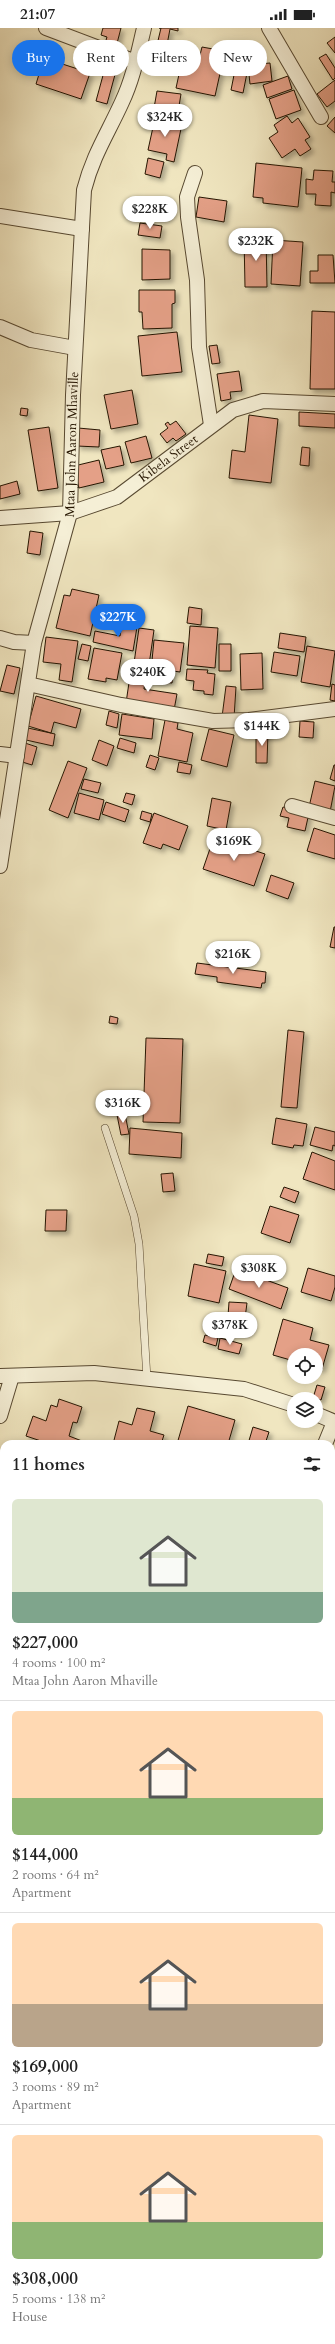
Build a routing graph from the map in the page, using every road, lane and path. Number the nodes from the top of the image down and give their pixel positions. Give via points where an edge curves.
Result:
1 (46, 28) edge
2 (144, 28) edge
3 (269, 28) edge
4 (136, 62) junction
5 (320, 117) dead end
6 (196, 173) dead end
7 (0, 216) edge
8 (82, 229) junction
9 (0, 327) edge
10 (75, 348) junction
11 (335, 404) edge
12 (211, 425) junction
13 (70, 513) junction
14 (0, 518) edge
15 (0, 638) edge
16 (34, 643) junction
17 (28, 684) junction
18 (335, 709) edge
19 (0, 754) edge
20 (17, 756) junction
21 (292, 806) dead end
22 (335, 818) edge
23 (2, 834) edge
24 (0, 866) edge
25 (105, 1128) dead end
26 (6, 1376) edge
27 (147, 1379) junction
28 (287, 1403) edge
29 (0, 1416) edge
30 (323, 1417) edge
31 (335, 1422) edge
32 (327, 1440) edge

1 - 4 street
2 - 4 street, Mtaa John Aaron Mhaville
3 - 5 street
4 - 8 street, Mtaa John Aaron Mhaville via 123,101 91,164 84,190
6 - 12 street via 187,197 188,217 197,280 199,347
7 - 8 street
8 - 10 street, Mtaa John Aaron Mhaville
9 - 10 street via 32,340
10 - 13 street, Mtaa John Aaron Mhaville
11 - 12 street, Kibela Street via 263,402 234,410
12 - 13 street, Kibela Street via 117,497
13 - 14 street, Kibela Street
13 - 16 street, Mtaa John Aaron Mhaville
15 - 16 street
16 - 17 street, Mtaa John Aaron Mhaville
17 - 18 street via 121,705 213,721 249,720
17 - 20 street, Mtaa John Aaron Mhaville
19 - 20 street
20 - 23 street, Mtaa John Aaron Mhaville
21 - 22 street
23 - 24 street, Mtaa John Aaron Mhaville
25 - 27 lane via 134,1216 139,1244
26 - 27 street via 94,1373
26 - 29 street
27 - 28 street via 244,1389
30 - 31 street
31 - 32 street

